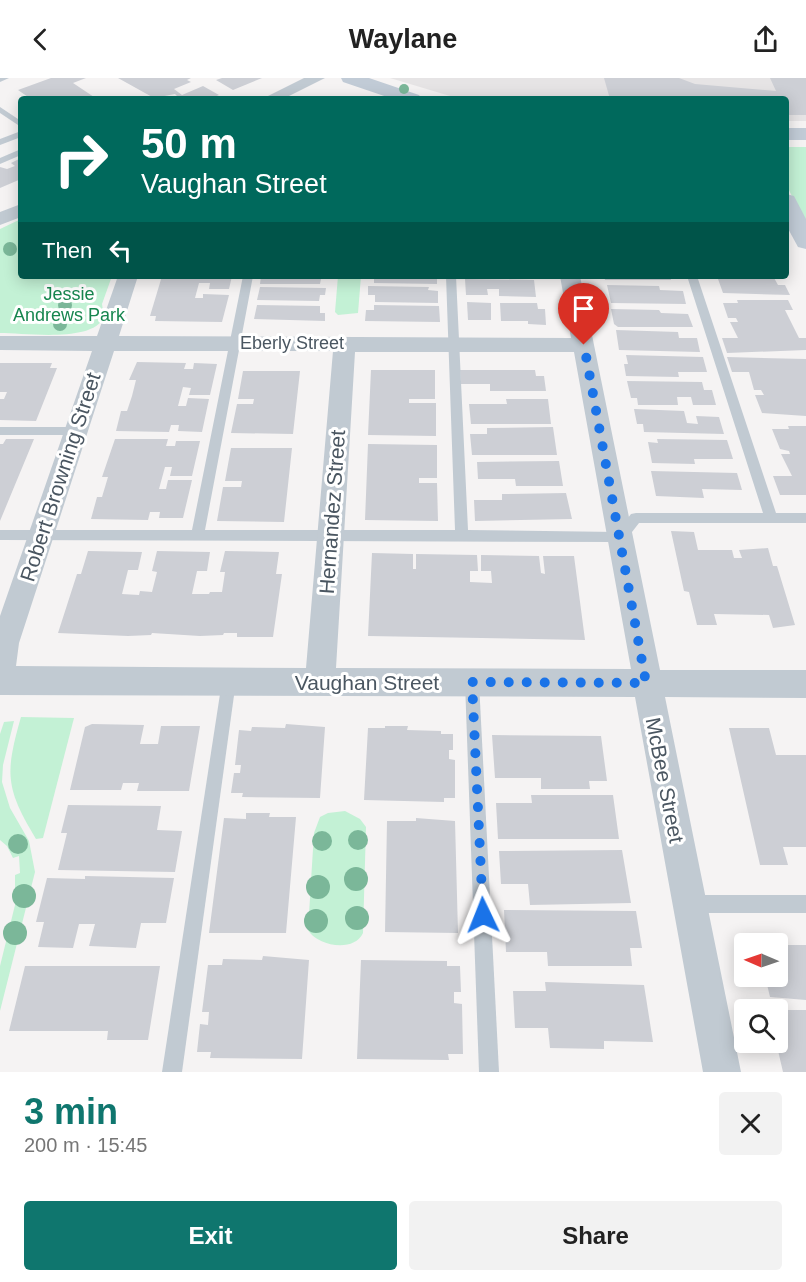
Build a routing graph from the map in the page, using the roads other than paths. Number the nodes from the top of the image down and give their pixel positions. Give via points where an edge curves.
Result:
1 (5, 78) edge
2 (317, 78) edge
3 (350, 78) edge
4 (0, 80) edge
5 (277, 96) edge
6 (403, 96) edge
7 (0, 109) edge
8 (18, 123) edge
9 (789, 134) edge
10 (806, 134) edge
11 (18, 135) edge
12 (0, 142) edge
13 (18, 153) edge
14 (0, 161) edge
15 (789, 207) edge
16 (18, 211) edge
17 (0, 219) edge
18 (806, 242) edge
19 (127, 279) edge
20 (247, 279) edge
21 (451, 279) edge
22 (571, 279) edge
23 (693, 279) edge
24 (0, 343) edge
25 (105, 343) junction
26 (236, 343) junction
27 (345, 343) junction
28 (454, 345) junction
29 (584, 345) junction
30 (0, 431) edge
31 (75, 431) junction
32 (771, 518) junction
33 (806, 518) edge
34 (198, 534) junction
35 (0, 535) edge
36 (41, 535) junction
37 (462, 535) junction
38 (331, 536) junction
39 (620, 537) junction
40 (0, 681) edge
41 (229, 681) junction
42 (320, 681) junction
43 (472, 682) junction
44 (646, 683) junction
45 (806, 684) edge
46 (690, 904) junction
47 (806, 904) edge
48 (172, 1072) edge
49 (489, 1072) edge
50 (722, 1072) edge

1 - 4 lane
2 - 5 street
3 - 6 street
7 - 8 lane
9 - 10 street
11 - 12 lane
13 - 14 lane
15 - 18 street
16 - 17 street
19 - 25 street, Robert Browning Street
20 - 26 lane
21 - 28 lane
22 - 29 street, McBee Street
23 - 32 lane
24 - 25 street, Eberly Street
25 - 26 street, Eberly Street
25 - 31 street, Robert Browning Street
26 - 27 street, Eberly Street
26 - 34 lane
27 - 28 street, Eberly Street
27 - 38 street, Hernandez Street
28 - 29 street, Eberly Street
28 - 37 lane
29 - 39 street, McBee Street
30 - 31 lane
31 - 36 street, Robert Browning Street
32 - 33 lane
32 - 39 lane via 636,518
34 - 36 lane
34 - 38 lane
35 - 36 lane
36 - 40 street, Robert Browning Street via 5,643
37 - 38 lane
37 - 39 lane
38 - 42 street, Hernandez Street
39 - 44 street, McBee Street
40 - 41 street, Vaughan Street
41 - 42 street, Vaughan Street
41 - 48 lane
42 - 43 street, Vaughan Street
43 - 44 street, Vaughan Street
43 - 49 lane
44 - 45 street, Vaughan Street
44 - 46 street, McBee Street
46 - 47 lane
46 - 50 street, McBee Street

